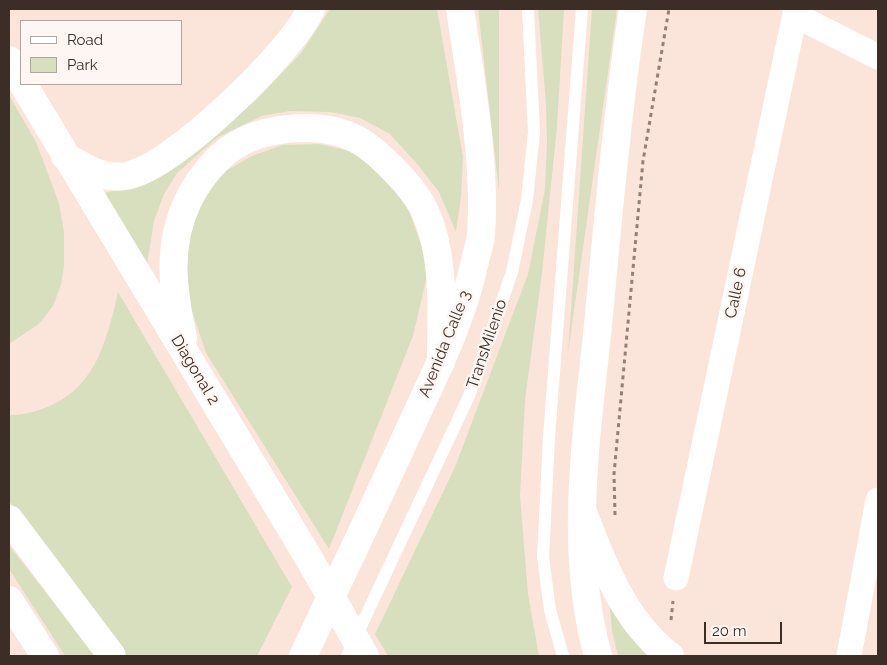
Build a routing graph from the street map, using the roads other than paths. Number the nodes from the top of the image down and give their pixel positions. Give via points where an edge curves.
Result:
1 (311, 9) edge
2 (460, 9) edge
3 (528, 9) edge
4 (582, 9) edge
5 (633, 9) edge
6 (796, 12) edge
7 (878, 57) edge
8 (9, 60) edge
9 (20, 79) edge
10 (24, 85) edge
11 (65, 156) junction
12 (187, 357) junction
13 (441, 362) junction
14 (878, 500) edge
15 (582, 509) junction
16 (9, 519) edge
17 (676, 578) road end
18 (9, 600) edge
19 (668, 654) edge
20 (45, 656) edge
21 (112, 656) edge
22 (303, 656) edge
23 (347, 656) edge
24 (365, 656) edge
25 (563, 656) edge
26 (598, 656) edge
27 (849, 656) edge

1 - 11 main road via 289,43 264,71 210,122 146,170 123,176 106,175 93,172
2 - 13 main road, Avenida Calle 3 via 481,177 481,237 472,278
3 - 23 lane, TransMilenio via 534,132 527,200 512,272 469,396
4 - 25 lane via 549,436 543,557 550,610
5 - 15 main road via 610,203
6 - 7 street
6 - 17 street, Calle 6
8 - 9 main road, Diagonal 2
10 - 11 main road, Diagonal 2
11 - 12 main road, Diagonal 2
12 - 13 main road via 173,271 174,249 188,201 214,163 231,148 274,130 304,128 335,131 356,139 380,156 409,185 423,209 434,240 440,274
12 - 24 main road, Diagonal 2
13 - 22 main road, Avenida Calle 3
14 - 27 street
15 - 19 main road via 602,561 628,610
15 - 26 main road via 587,606
16 - 21 main road
18 - 20 main road

